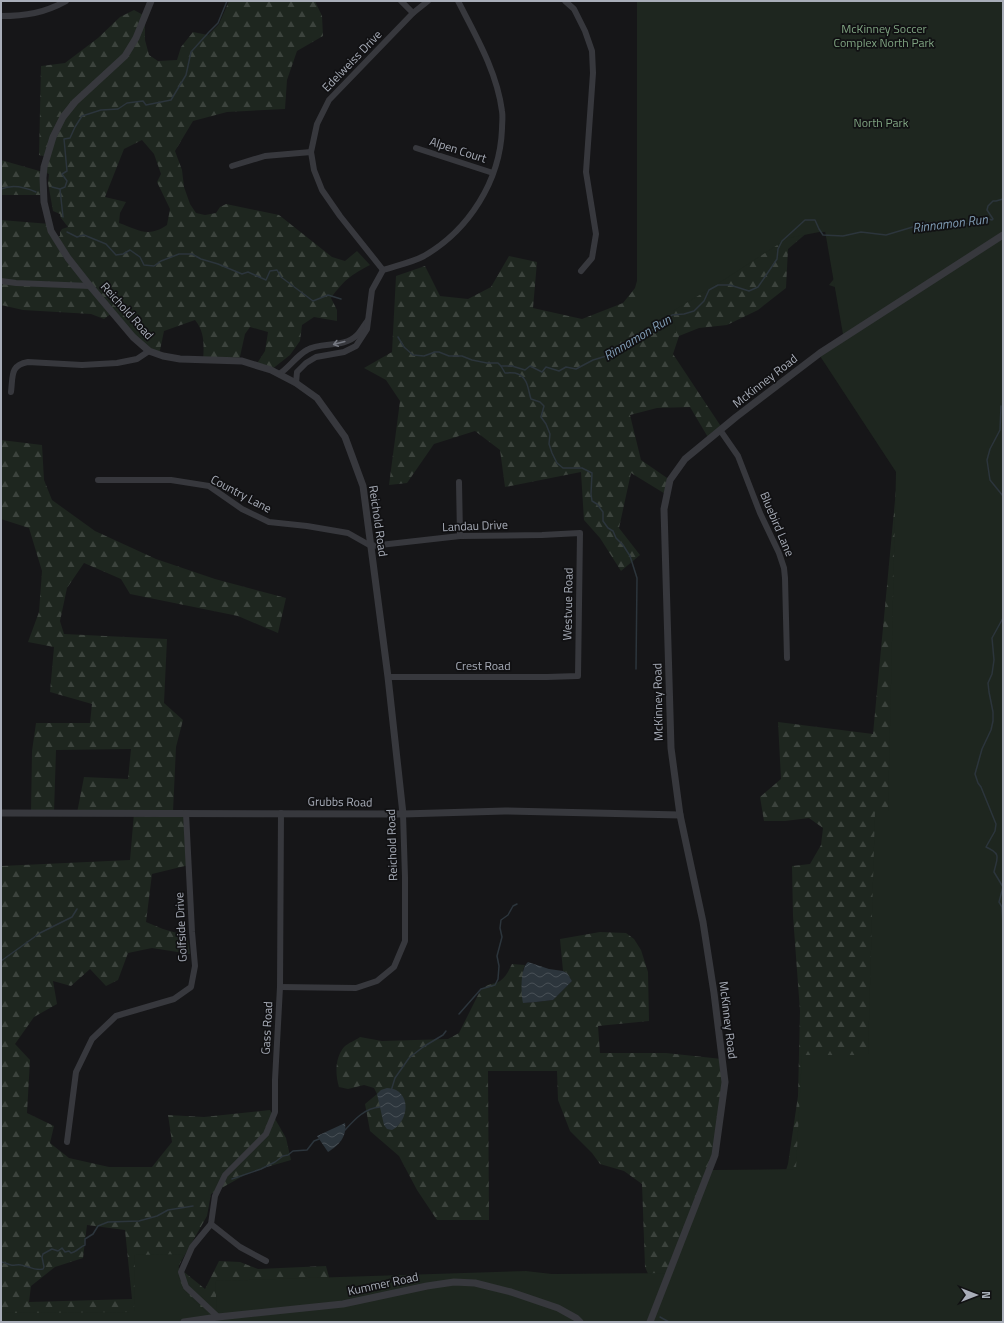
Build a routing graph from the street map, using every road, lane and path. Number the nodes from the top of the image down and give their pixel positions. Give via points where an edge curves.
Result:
1 (66, 1) edge
2 (151, 1) edge
3 (401, 1) edge
4 (428, 1) edge
5 (458, 1) edge
6 (565, 1) edge
7 (413, 13) junction
8 (1, 16) edge
9 (416, 148) dead end
10 (311, 152) junction
11 (232, 166) dead end
12 (494, 173) junction
13 (1003, 235) edge
14 (383, 270) junction
15 (581, 271) dead end
16 (1, 281) edge
17 (90, 286) junction
18 (368, 320) junction
19 (149, 351) junction
20 (278, 374) junction
21 (296, 383) junction
22 (11, 392) dead end
23 (720, 430) junction
24 (98, 480) dead end
25 (458, 482) dead end
26 (580, 533) joint
27 (460, 536) junction
28 (371, 546) junction
29 (787, 658) dead end
30 (578, 676) joint
31 (388, 677) junction
32 (186, 812) junction
33 (1, 813) edge
34 (282, 813) junction
35 (403, 814) junction
36 (680, 815) junction
37 (280, 987) junction
38 (67, 1142) dead end
39 (210, 1224) junction
40 (266, 1261) dead end
41 (218, 1317) junction
42 (184, 1322) edge
43 (580, 1322) edge
44 (650, 1322) edge

1 - 8 street via 30,15
2 - 17 street, Reichold Road via 136,38 125,56 74,102 63,117 53,137 44,167 44,202 51,231
3 - 7 street
4 - 7 street, Edelweiss Drive
5 - 12 street via 494,77 503,112 501,143
6 - 15 street via 574,9 592,51 593,73 586,172 596,234 592,258
7 - 10 street, Edelweiss Drive via 329,100 317,124
9 - 12 street, Alpen Court
10 - 11 street via 265,156
10 - 14 street, Edelweiss Drive via 314,170 322,190
12 - 14 street via 477,207 455,234 423,257
13 - 23 street, McKinney Road via 820,353
14 - 18 street via 372,290
16 - 17 street
17 - 19 street, Reichold Road
18 -> 20 street via 357,335 348,341 308,348
18 - 21 street via 367,329 356,346 344,352 310,360 297,372
19 - 20 street, Reichold Road via 180,360 242,361
19 - 22 street via 136,360 117,363 20,363 14,368
20 - 21 street, Reichold Road
21 - 28 street, Reichold Road via 317,398 346,437 363,486
23 - 29 street, Bluebird Lane via 738,456 782,563 785,578
23 - 36 street, McKinney Road via 685,459 670,480 664,509 671,748
24 - 28 street, Country Lane via 171,480 209,486 242,509 270,522 348,533
25 - 27 street
26 - 27 street, Landau Drive
26 - 30 street, Westvue Road
27 - 28 street, Landau Drive
28 - 31 street, Reichold Road
30 - 31 street, Crest Road
31 - 35 street, Reichold Road
32 - 33 street, Grubbs Road
32 - 34 street, Grubbs Road
32 - 38 street, Golfside Drive via 195,966 191,986 174,1000 116,1016 92,1039 76,1072
34 - 35 street, Grubbs Road
34 - 37 street, Gass Road
35 - 36 street, Grubbs Road via 505,811
35 - 37 street, Reichold Road via 405,941 394,967 377,981 356,988
36 - 44 street, McKinney Road via 703,922 725,1082 715,1155
37 - 39 street, Gass Road via 275,1112 266,1134 225,1175 215,1196
39 - 40 street via 240,1247
39 - 41 street, Gass Road via 192,1247 181,1272 186,1287
41 - 42 street, Kummer Road
41 - 43 street, Kummer Road via 343,1304 454,1282 475,1283 511,1292 558,1308

